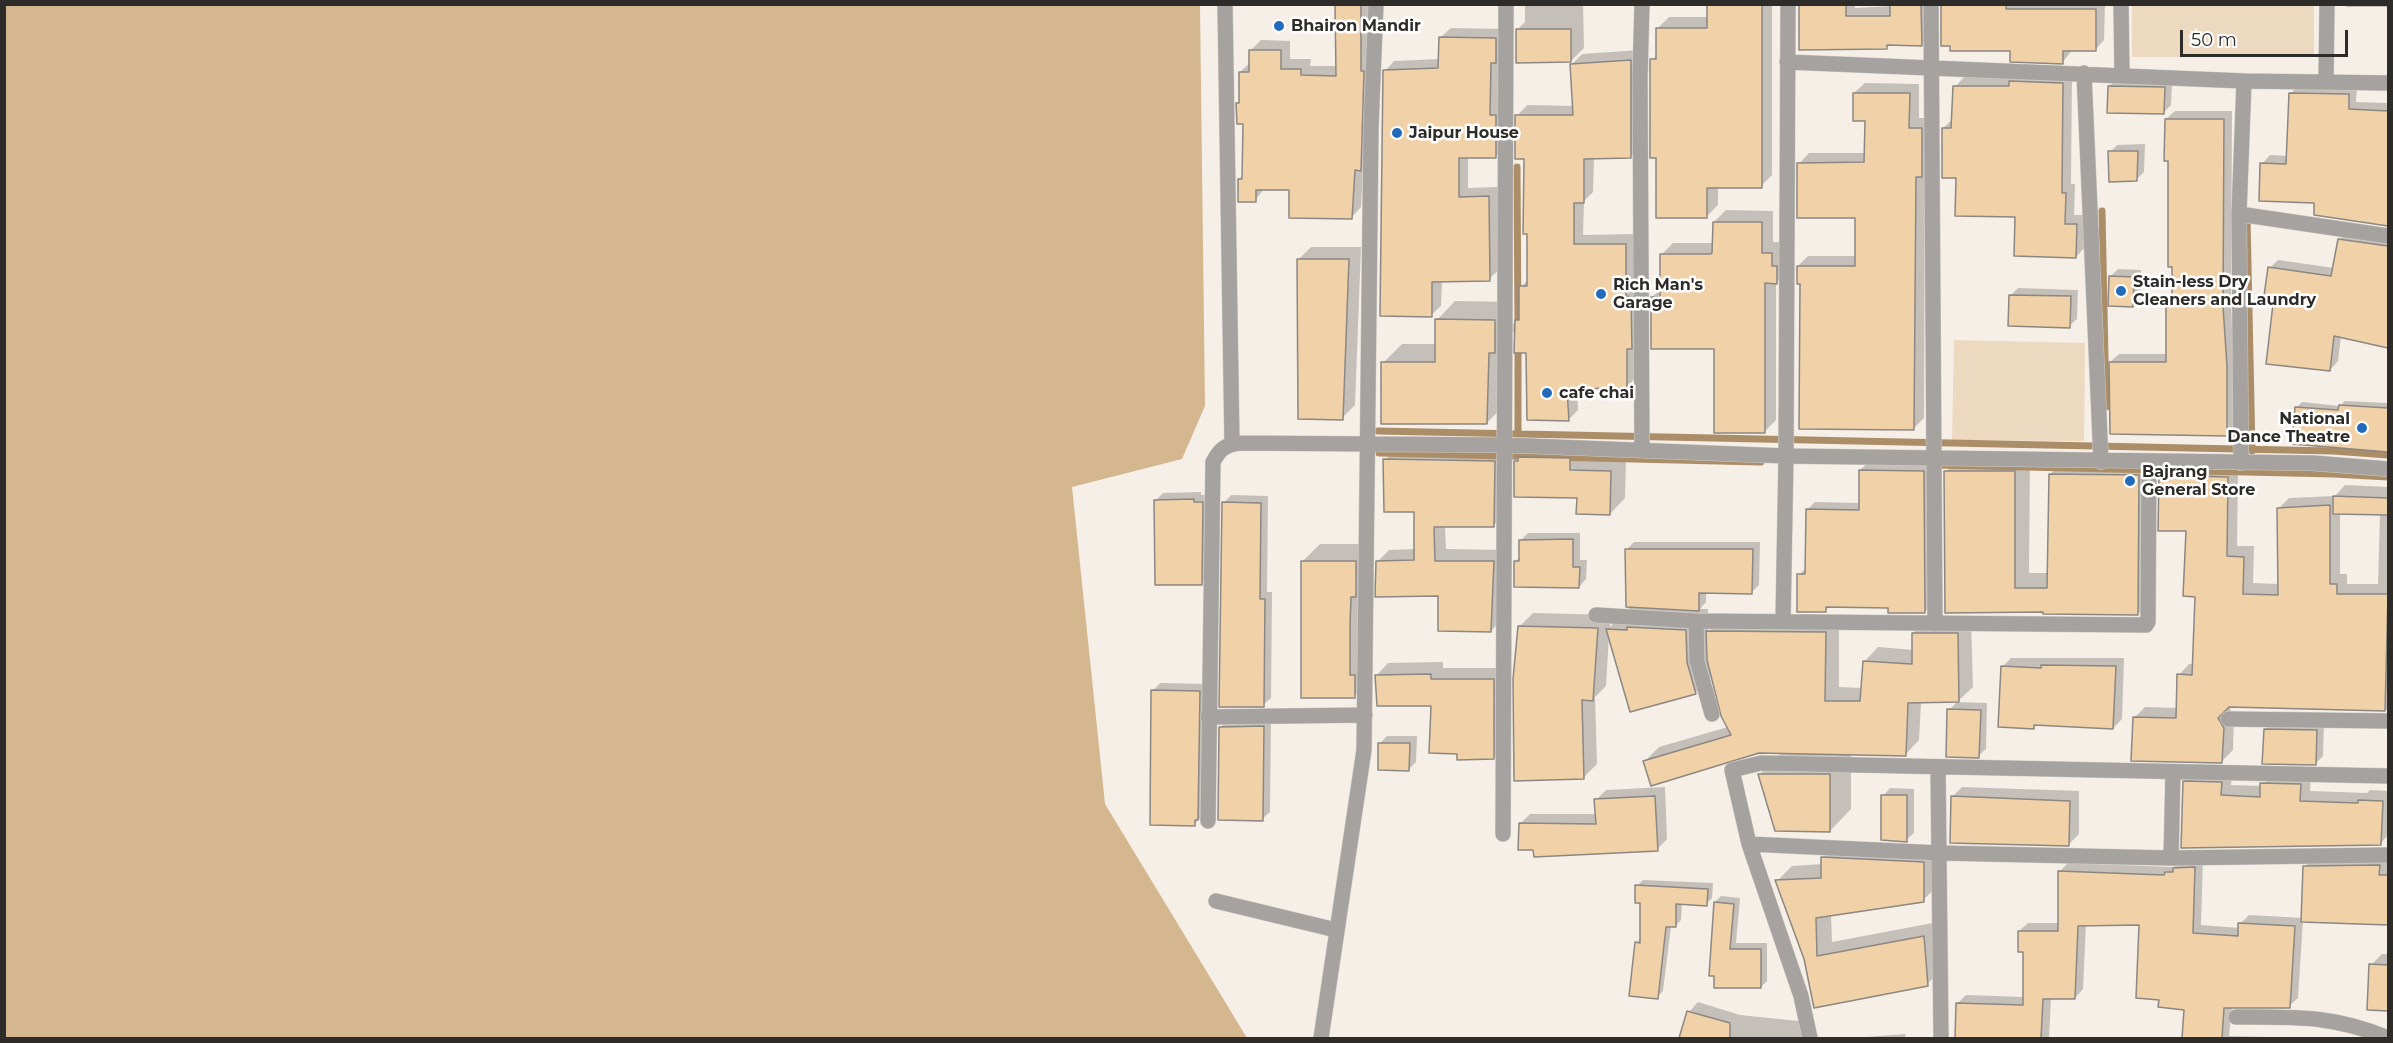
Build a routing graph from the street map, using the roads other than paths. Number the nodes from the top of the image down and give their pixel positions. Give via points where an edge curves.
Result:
1 (1225, 4) edge
2 (1376, 4) edge
3 (1506, 4) edge
4 (1642, 4) edge
5 (1788, 4) edge
6 (1931, 4) edge
7 (2121, 4) edge
8 (2327, 4) edge
9 (1787, 62) junction
10 (1933, 67) junction
11 (2084, 73) junction
12 (2122, 75) junction
13 (2244, 81) junction
14 (2326, 81) junction
15 (2388, 83) edge
16 (2239, 214) junction
17 (2388, 236) edge
18 (1232, 444) junction
19 (1505, 444) junction
20 (1365, 445) junction
21 (1642, 450) junction
22 (1786, 456) junction
23 (1935, 458) junction
24 (2149, 461) junction
25 (2101, 462) junction
26 (2241, 463) junction
27 (2388, 469) edge
28 (1596, 615) dead end
29 (1696, 621) junction
30 (1783, 622) junction
31 (1935, 624) junction
32 (1712, 714) dead end
33 (1365, 715) junction
34 (1208, 717) junction
35 (2228, 719) dead end
36 (2388, 721) edge
37 (1938, 768) junction
38 (2173, 772) junction
39 (2388, 776) edge
40 (1208, 821) dead end
41 (1503, 834) dead end
42 (1749, 844) junction
43 (1940, 854) junction
44 (2388, 855) edge
45 (2171, 858) junction
46 (1216, 901) dead end
47 (1336, 930) junction
48 (2236, 1017) dead end
49 (1321, 1038) edge
50 (1809, 1038) edge
51 (1941, 1038) edge
52 (2388, 1038) edge

1 - 18 street
2 - 20 street
3 - 19 street
4 - 21 street
5 - 9 street
6 - 10 street
7 - 12 street
8 - 14 street
9 - 10 street
9 - 22 street
10 - 11 street
10 - 23 street
11 - 12 street
11 - 25 street
12 - 13 street
13 - 14 street
13 - 16 street
14 - 15 street
16 - 17 street
16 - 26 street
18 - 20 street
18 - 34 street via 1220,449 1214,462
19 - 20 street
19 - 21 street
19 - 41 street
20 - 33 street
21 - 22 street
22 - 23 street
22 - 30 street
23 - 25 street
23 - 31 street
24 - 25 street
24 - 26 street
24 - 31 street via 2146,625
26 - 27 street
28 - 29 street
29 - 30 street
29 - 32 street via 1697,662
30 - 31 street
33 - 34 street
33 - 47 street via 1364,750
34 - 40 street
35 - 36 street
37 - 38 street
37 - 42 street via 1761,763 1732,770
37 - 43 street
38 - 39 street
38 - 45 street
42 - 43 street
42 - 50 street via 1801,996
43 - 45 street
43 - 51 street
44 - 45 street
46 - 47 street
47 - 49 street
48 - 52 street via 2315,1017 2345,1022

